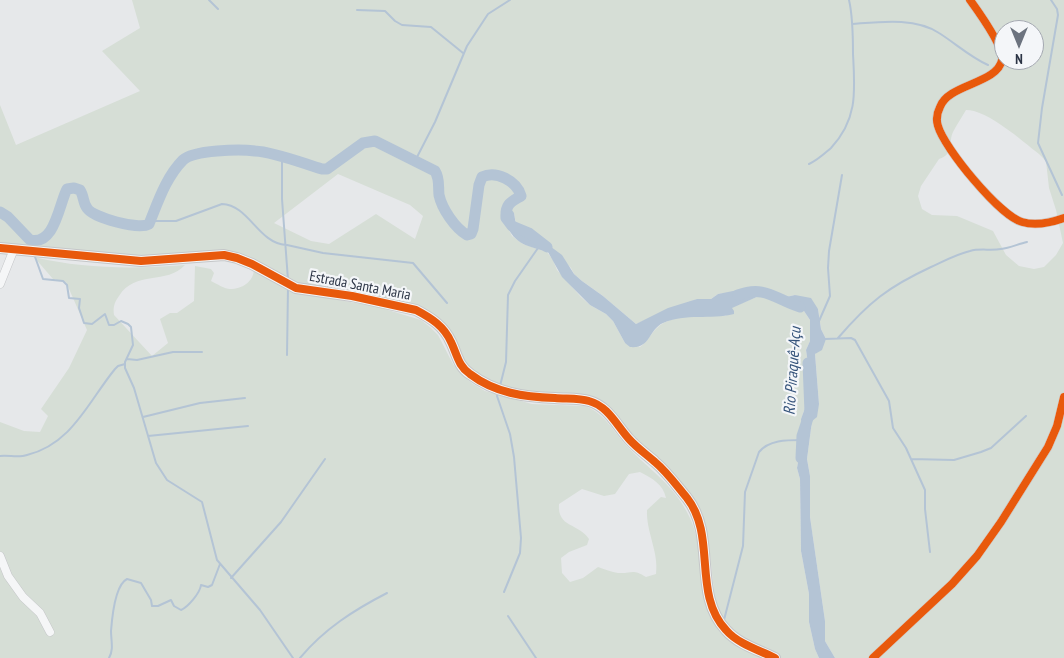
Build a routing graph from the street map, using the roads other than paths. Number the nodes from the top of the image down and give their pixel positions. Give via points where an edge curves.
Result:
1 (970, 0) edge
2 (1064, 219) edge
3 (0, 248) edge
4 (14, 249) junction
5 (0, 284) edge
6 (1064, 398) edge
7 (0, 556) edge
8 (50, 632) dead end
9 (757, 654) edge
10 (775, 658) edge
11 (873, 658) edge

1 - 2 street via 1001,51 1001,62 984,79 950,94 942,102 937,116 940,132 955,157 1012,218 1033,224
3 - 4 street, Estrada Santa Maria
4 - 5 street
4 - 9 street, Estrada Santa Maria via 141,261 224,255 237,258 296,288 416,310 444,331 459,364 468,374 502,391 528,397 590,401 599,405 689,501 702,533 705,570 716,616 726,630
6 - 11 street via 1048,447 977,556
7 - 8 street via 12,582 40,613
9 - 10 street, Estrada Santa Maria

